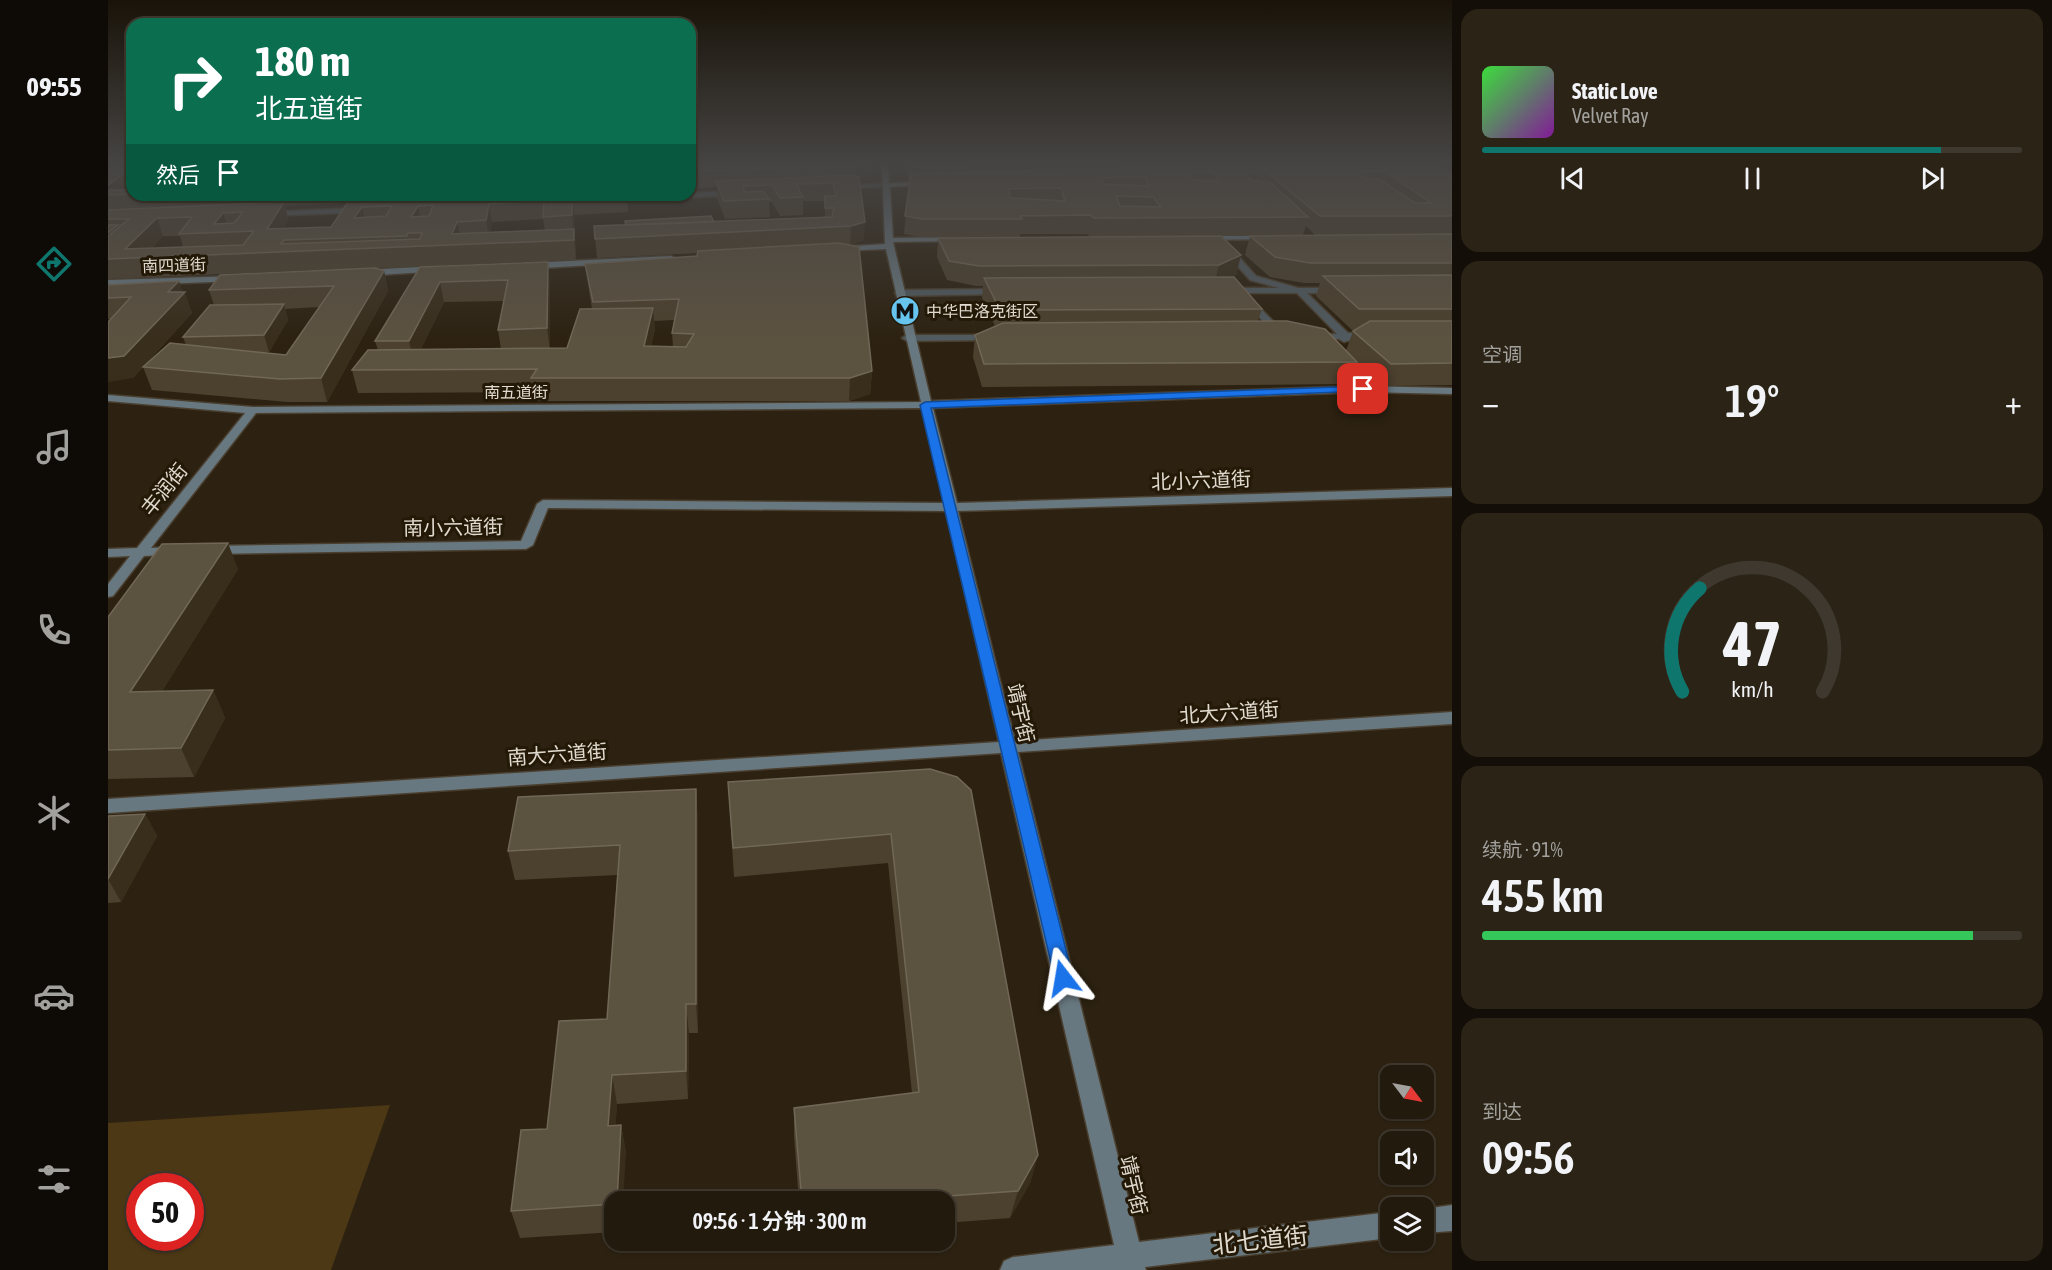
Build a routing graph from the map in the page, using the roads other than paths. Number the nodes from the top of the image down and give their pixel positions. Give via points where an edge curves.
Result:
1 (888, 222) edge
2 (1276, 237) edge
3 (1194, 238) edge
4 (1217, 238) junction
5 (972, 239) edge
6 (889, 243) junction
7 (829, 249) edge
8 (685, 258) edge
9 (519, 266) edge
10 (449, 269) edge
11 (355, 273) edge
12 (249, 277) edge
13 (1253, 278) junction
14 (108, 283) edge
15 (1347, 290) edge
16 (1216, 291) edge
17 (1239, 291) junction
18 (1300, 291) junction
19 (1018, 292) edge
20 (900, 293) junction
21 (1382, 336) edge
22 (1271, 337) edge
23 (1346, 337) junction
24 (910, 338) junction
25 (1008, 338) edge
26 (1295, 338) junction
27 (1322, 347) edge
28 (1363, 389) junction
29 (1452, 391) edge
30 (108, 398) edge
31 (925, 405) junction
32 (253, 410) junction
33 (1452, 492) edge
34 (951, 507) junction
35 (139, 552) junction
36 (108, 553) edge
37 (108, 593) edge
38 (1452, 718) edge
39 (1008, 748) junction
40 (108, 806) edge
41 (1452, 1218) edge
42 (1434, 1220) edge
43 (1380, 1226) edge
44 (1131, 1262) edge
45 (1013, 1270) edge

1 - 6 street, 靖宇街
2 - 4 street
3 - 4 street
4 - 13 street
5 - 6 street
6 - 7 street
6 - 20 street, 靖宇街
8 - 9 street
10 - 11 street
12 - 14 street, 南四道街
13 - 17 street
13 - 18 street
15 - 18 street
16 - 17 street
17 - 18 street
17 - 26 street
18 - 23 street
19 - 20 street
20 - 24 street, 靖宇街
21 - 23 street
22 - 26 street
23 - 26 street
23 - 28 street via 1332,350
24 - 25 street
24 - 31 street, 靖宇街
26 - 27 street
28 - 29 street, 南五道街
28 - 31 street, 南五道街
30 - 32 street, 南五道街
31 - 32 street, 南五道街
31 - 34 street, 靖宇街
32 - 35 street, 丰润街
33 - 34 street, 北小六道街
34 - 35 street, 南小六道街 via 543,504 526,545
34 - 39 street, 靖宇街
35 - 36 street, 南小六道街
35 - 37 street, 丰润街
38 - 39 street, 北大六道街
39 - 40 street, 南大六道街
39 - 44 street, 靖宇街
41 - 42 street
43 - 44 street, 北七道街
44 - 45 street, 北七道街

